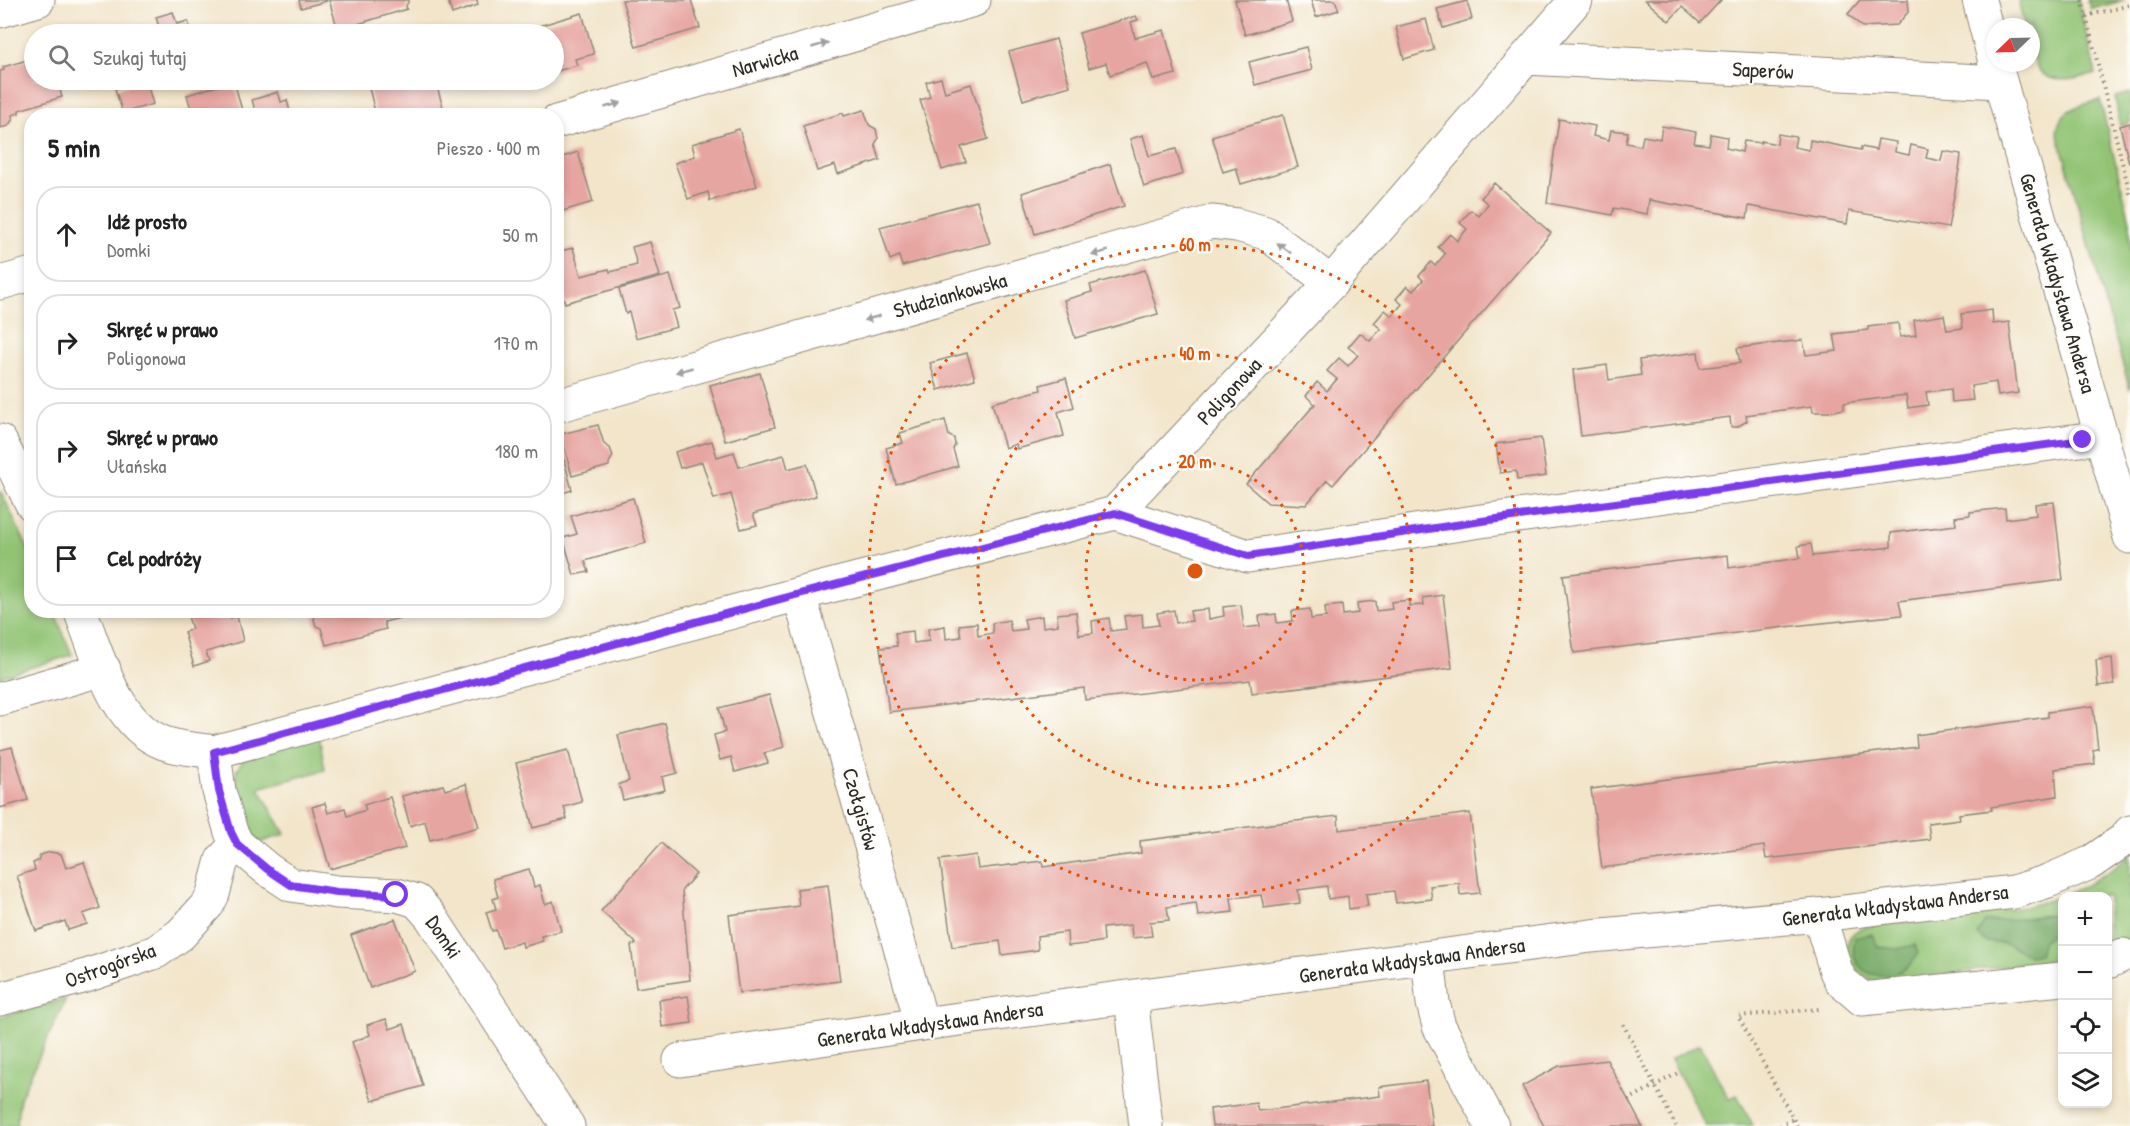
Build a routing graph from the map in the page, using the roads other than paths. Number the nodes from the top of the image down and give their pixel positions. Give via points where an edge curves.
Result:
1 (38, 0) edge
2 (974, 0) edge
3 (1576, 0) edge
4 (1979, 0) edge
5 (0, 11) edge
6 (1986, 27) edge
7 (1526, 58) junction
8 (1986, 69) edge
9 (1998, 72) edge
10 (564, 120) edge
11 (24, 276) edge
12 (0, 283) edge
13 (1331, 283) junction
14 (564, 404) edge
15 (2102, 437) junction
16 (0, 441) edge
17 (24, 488) edge
18 (1115, 513) junction
19 (2130, 537) edge
20 (799, 594) junction
21 (83, 618) edge
22 (104, 669) junction
23 (0, 699) edge
24 (214, 752) junction
25 (2130, 831) edge
26 (237, 844) junction
27 (1819, 915) junction
28 (1428, 958) junction
29 (2058, 979) edge
30 (1131, 998) junction
31 (0, 999) edge
32 (922, 1024) junction
33 (680, 1060) dead end
34 (568, 1126) edge
35 (1146, 1126) edge
36 (1492, 1126) edge

1 - 5 street
10 -> 2 street, Narwicka
3 - 7 street, Poligonowa
4 - 6 street, Generała Władysława Andersa
7 - 8 street, Saperów
7 - 13 street, Poligonowa
9 - 15 street, Generała Władysława Andersa
11 - 12 street
13 -> 14 street, Studziankowska via 1266,233 1212,222
13 - 18 street, Poligonowa
15 - 18 street via 1248,556
15 - 19 street, Generała Władysława Andersa
16 - 17 street
18 - 20 street
20 - 24 street
20 - 32 street, Czołgistów
21 - 22 street
22 - 23 street
22 - 24 street via 123,711 144,732 165,743
24 - 26 street, Domki via 225,815
25 - 27 street, Generała Władysława Andersa via 2125,839 2090,863 2014,892
26 - 31 street, Ostrogórska via 222,860 208,904 181,934 156,952
26 - 34 street, Domki via 291,885 396,895 417,901
27 - 28 street, Generała Władysława Andersa via 1592,936
27 - 29 street via 1841,981 1862,999
28 - 30 street, Generała Władysława Andersa
28 - 36 street via 1439,1026
30 - 32 street, Generała Władysława Andersa
30 - 35 street
32 - 33 street, Generała Władysława Andersa

